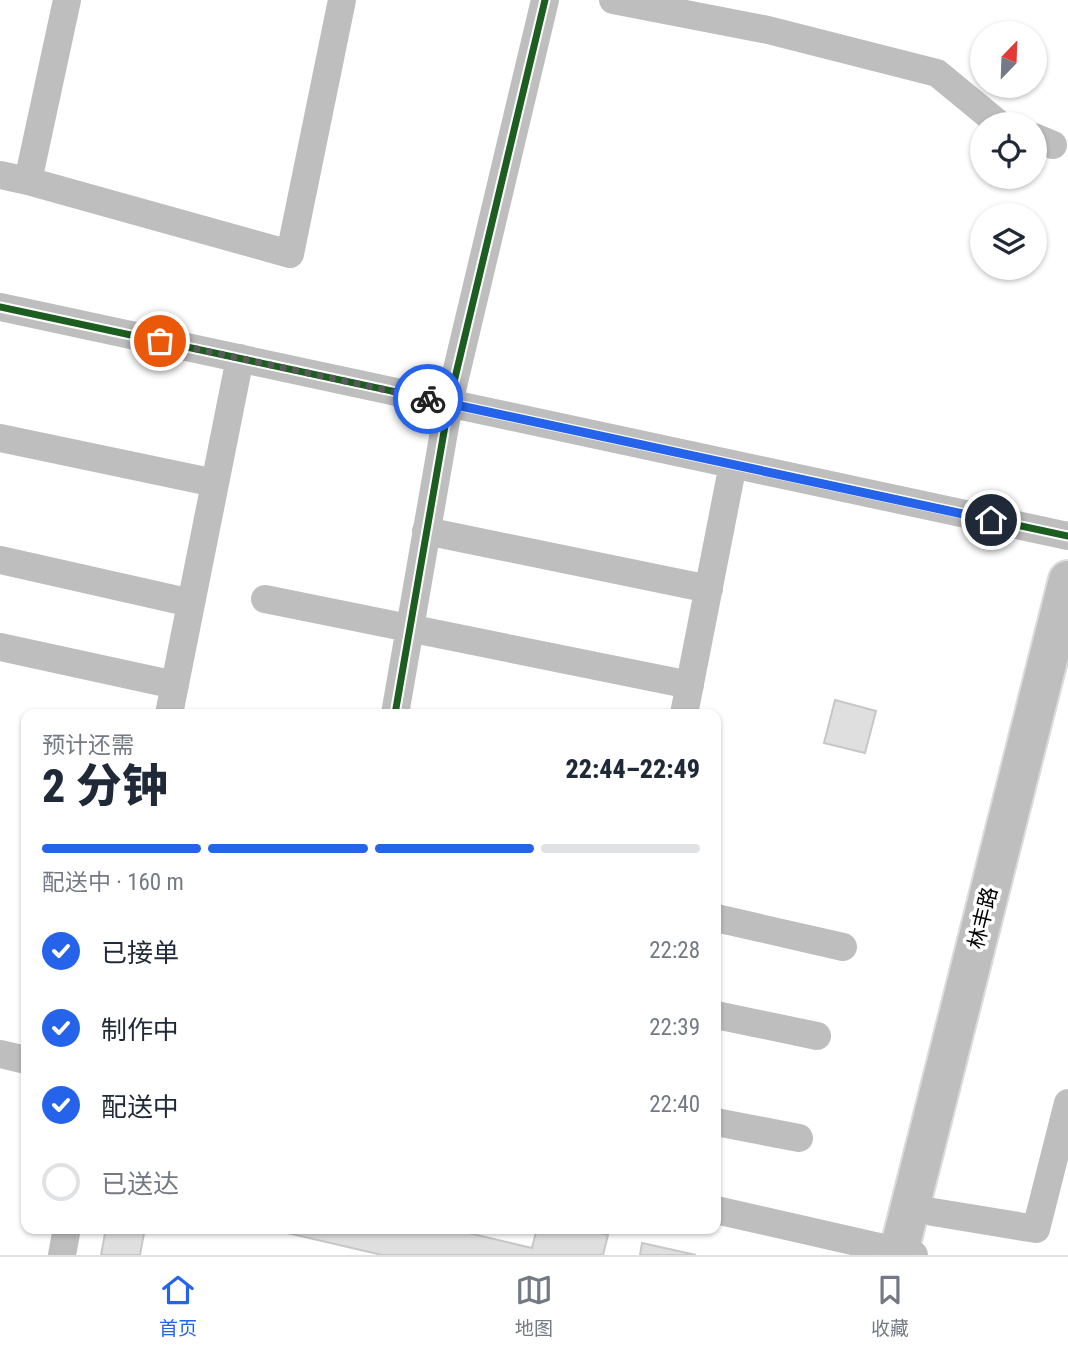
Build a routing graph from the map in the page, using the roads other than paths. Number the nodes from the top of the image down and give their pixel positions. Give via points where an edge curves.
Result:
1 (67, 0) edge
2 (342, 0) edge
3 (545, 0) edge
4 (613, 0) edge
5 (984, 112) edge
6 (0, 175) edge
7 (28, 181) junction
8 (0, 307) edge
9 (240, 358) junction
10 (449, 403) junction
11 (0, 438) edge
12 (733, 464) junction
13 (215, 483) junction
14 (426, 531) junction
15 (1068, 536) edge
16 (0, 560) edge
17 (1068, 580) edge
18 (709, 589) junction
19 (265, 599) dead end
20 (191, 603) junction
21 (410, 629) junction
22 (0, 647) edge
23 (1068, 668) edge
24 (175, 685) junction
25 (690, 685) junction
26 (170, 709) edge
27 (396, 709) edge
28 (685, 709) edge
29 (721, 919) edge
30 (843, 947) dead end
31 (721, 1016) edge
32 (817, 1036) dead end
33 (0, 1054) edge
34 (21, 1059) edge
35 (1068, 1103) edge
36 (721, 1123) edge
37 (799, 1138) dead end
38 (721, 1211) edge
39 (933, 1212) junction
40 (66, 1234) edge
41 (908, 1254) edge
42 (62, 1255) edge

1 - 7 street
2 - 7 street via 290,254
3 - 10 street
4 - 5 street via 768,30 937,73
6 - 7 street
8 - 9 street
9 - 10 street
9 - 13 street
10 - 12 street
10 - 14 street
11 - 13 street
12 - 15 street
12 - 18 street
13 - 20 street
14 - 18 street
14 - 21 street
16 - 20 street
17 - 41 main road, 林丰路
18 - 25 street
19 - 21 street
20 - 24 street
21 - 25 street
21 - 27 street
22 - 24 street
23 - 39 main road, 林丰路
24 - 26 street
25 - 28 street
29 - 30 street
31 - 32 street
33 - 34 street
35 - 39 street via 1036,1229
36 - 37 street
38 - 41 street
39 - 41 main road, 林丰路
40 - 42 street

